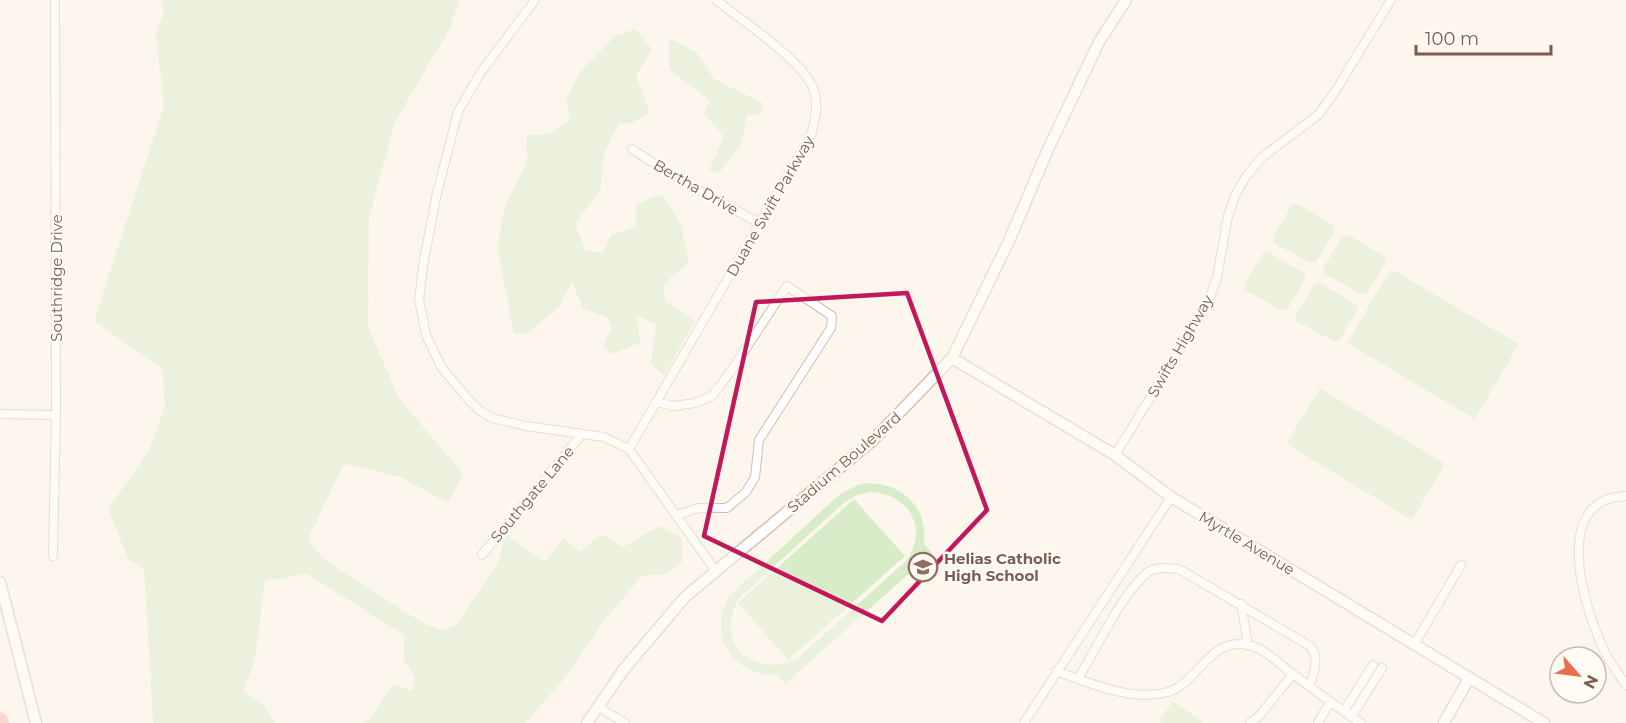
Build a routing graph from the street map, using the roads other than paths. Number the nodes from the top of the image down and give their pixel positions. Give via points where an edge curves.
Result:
1 (55, 0) edge
2 (535, 0) edge
3 (716, 0) edge
4 (1126, 0) edge
5 (1390, 0) edge
6 (632, 149) dead end
7 (761, 224) junction
8 (952, 358) junction
9 (656, 402) junction
10 (0, 414) edge
11 (56, 415) junction
12 (582, 434) junction
13 (629, 449) junction
14 (1115, 455) junction
15 (1626, 496) edge
16 (1171, 498) junction
17 (677, 515) junction
18 (482, 555) dead end
19 (53, 556) dead end
20 (1461, 565) dead end
21 (715, 570) junction
22 (0, 582) edge
23 (1241, 604) junction
24 (1248, 645) junction
25 (1414, 645) junction
26 (1056, 671) junction
27 (1293, 674) junction
28 (1469, 678) junction
29 (1078, 679) junction
30 (1626, 685) edge
31 (1309, 686) junction
32 (1330, 702) junction
33 (598, 707) junction
34 (1344, 711) junction
35 (1351, 717) junction
36 (36, 723) edge
37 (587, 723) edge
38 (625, 723) edge
39 (1024, 723) edge
40 (1250, 723) edge
41 (1318, 723) edge
42 (1361, 723) edge
43 (1444, 723) edge
44 (1544, 723) edge

1 - 11 street, Southridge Drive
2 - 12 street via 458,112 437,193 419,299 426,335 442,368 480,411 526,426
3 - 7 street, Duane Swift Parkway via 804,71 815,91 816,119 811,135
4 - 8 main road, Stadium Boulevard via 1094,53
5 - 14 street, Swifts Highway via 1318,115 1261,158 1245,178 1228,216 1217,278 1206,307
6 - 7 street, Bertha Drive
7 - 9 street, Duane Swift Parkway
8 - 14 main road, Myrtle Avenue
8 - 21 main road, Stadium Boulevard via 873,440
9 - 13 street, Duane Swift Parkway
9 - 17 street via 674,406 712,396 787,286 832,316 831,328 759,440 755,477 746,492 727,508 699,508
10 - 11 street
11 - 19 street, Southridge Drive
12 - 13 street via 603,437
12 - 18 street, Southgate Lane
13 - 17 street
14 - 16 main road, Myrtle Avenue
15 - 30 street via 1606,499 1587,515 1580,527 1579,560 1590,618
16 - 25 main road, Myrtle Avenue
16 - 26 street
17 - 21 street
20 - 25 street
21 - 33 main road, Stadium Boulevard via 685,597
22 - 36 main road
23 - 24 street
23 - 29 street via 1179,569 1148,572 1121,606
23 - 31 street via 1310,646 1314,652
24 - 27 street
24 - 29 street via 1224,647 1170,691 1152,695
25 - 28 main road, Myrtle Avenue
26 - 29 street
26 - 39 street
27 - 31 street
27 - 40 street
28 - 43 main road
28 - 44 main road, Myrtle Avenue
31 - 32 street
32 - 34 street
32 - 41 street
33 - 37 main road, Stadium Boulevard
33 - 38 street
34 - 35 street
34 - 35 street via 1378,666
35 - 42 street

